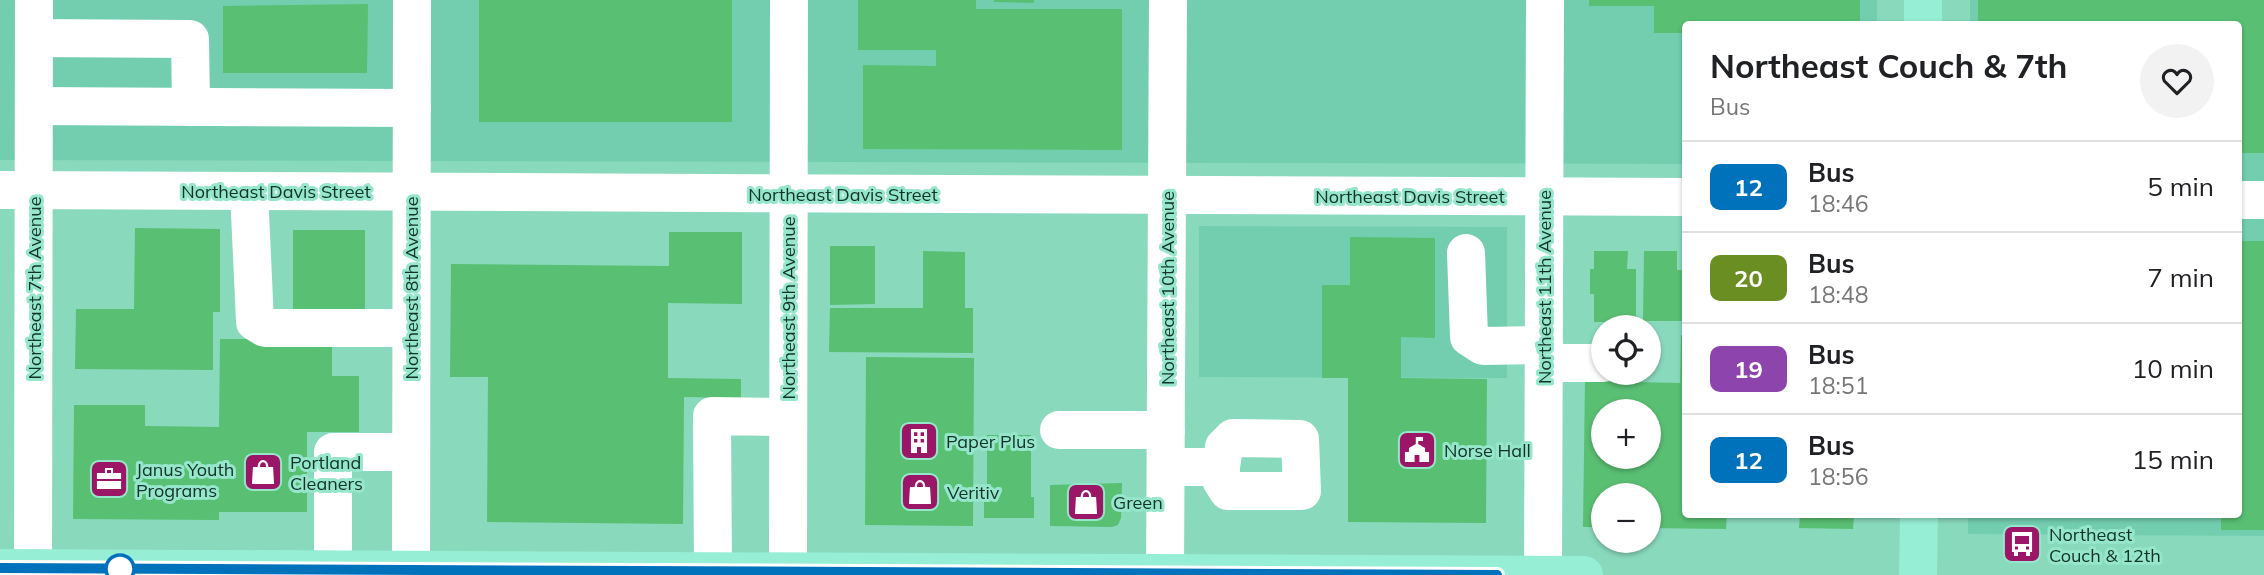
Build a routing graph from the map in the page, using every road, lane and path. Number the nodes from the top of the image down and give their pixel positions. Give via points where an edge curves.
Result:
1 (34, 0) edge
2 (412, 0) edge
3 (789, 0) edge
4 (1168, 0) edge
5 (1545, 0) edge
6 (1923, 0) edge
7 (1923, 21) edge
8 (34, 38) junction
9 (34, 106) junction
10 (191, 107) junction
11 (412, 108) junction
12 (17, 190) edge
13 (248, 191) junction
14 (412, 191) junction
15 (789, 194) junction
16 (1168, 195) junction
17 (1544, 197) junction
18 (1682, 197) edge
19 (2242, 200) edge
20 (2264, 200) edge
21 (1466, 253) dead end
22 (17, 260) edge
23 (411, 328) junction
24 (1544, 354) junction
25 (1591, 361) edge
26 (788, 417) junction
27 (1059, 430) dead end
28 (1166, 449) junction
29 (411, 452) junction
30 (1221, 467) dead end
31 (1919, 518) edge
32 (22, 570) edge
33 (333, 570) junction
34 (713, 571) junction
35 (411, 572) edge
36 (620, 573) edge
37 (788, 573) edge
38 (1166, 574) edge
39 (1458, 575) edge
40 (1544, 575) edge
41 (1584, 575) edge
42 (1918, 575) edge

1 - 8 street, Northeast 7th Avenue
2 - 11 street, Northeast 8th Avenue
3 - 15 street, Northeast 9th Avenue
4 - 16 street, Northeast 10th Avenue
5 - 17 street, Northeast 11th Avenue
6 - 7 main road
8 - 9 street, Northeast 7th Avenue
8 - 10 street via 190,39
9 - 10 street
9 - 12 street, Northeast 7th Avenue
10 - 11 street
11 - 14 street, Northeast 8th Avenue
12 - 13 street, Northeast Davis Street
12 - 22 street, Northeast 7th Avenue
13 - 14 street, Northeast Davis Street
13 - 23 street via 255,322 265,328
14 - 15 street, Northeast Davis Street
14 - 23 street, Northeast 8th Avenue
15 - 16 street, Northeast Davis Street
15 - 26 street, Northeast 9th Avenue
16 - 17 street, Northeast Davis Street
16 - 28 street, Northeast 10th Avenue
17 - 18 street, Northeast Davis Street
17 - 24 street, Northeast 11th Avenue
19 - 20 street
21 - 24 street via 1469,337 1483,346
22 - 32 street, Northeast 7th Avenue
23 - 29 street, Northeast 8th Avenue
24 - 25 street
24 - 40 street, Northeast 11th Avenue
26 - 34 street via 712,416
26 - 37 street, Northeast 9th Avenue
27 - 28 street
28 - 30 street
28 - 38 street, Northeast 10th Avenue
29 - 33 street via 334,452
29 - 35 street, Northeast 8th Avenue
31 - 42 main road
32 - 33 main road
33 - 35 main road
34 - 36 main road
34 - 37 main road
35 - 36 main road
37 - 38 main road
38 - 39 main road
39 - 40 main road
40 - 41 main road

